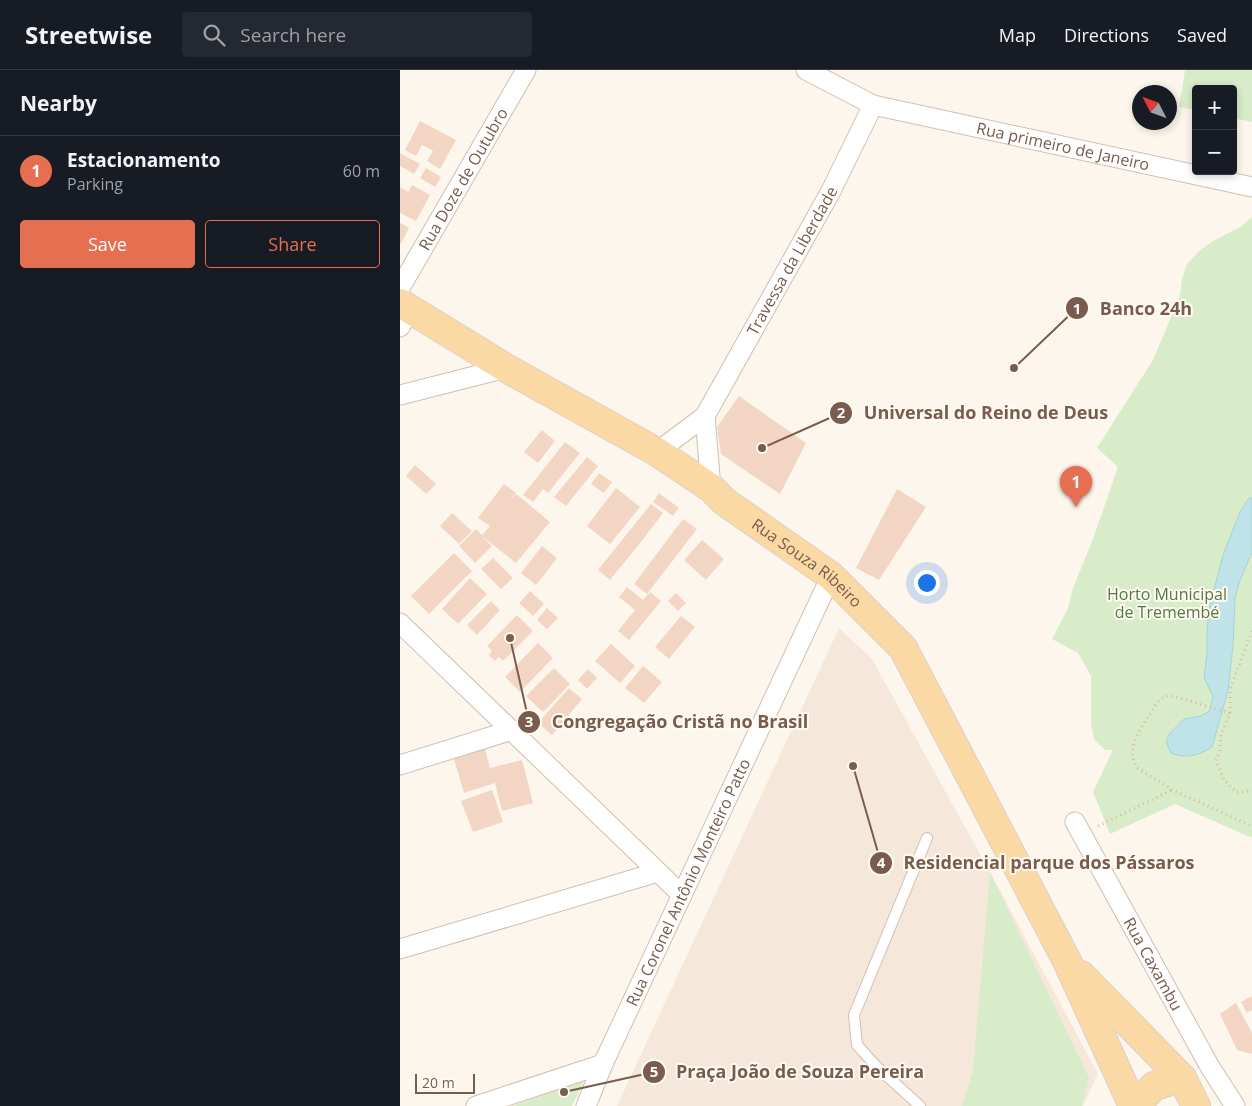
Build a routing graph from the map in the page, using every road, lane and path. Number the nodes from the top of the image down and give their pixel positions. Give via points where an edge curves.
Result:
1 (526, 70) edge
2 (806, 70) edge
3 (873, 105) junction
4 (1252, 187) edge
5 (402, 307) edge
6 (506, 368) junction
7 (400, 395) edge
8 (705, 416) junction
9 (657, 452) junction
10 (711, 488) junction
11 (831, 576) junction
12 (400, 624) edge
13 (1252, 631) edge
14 (1230, 713) junction
15 (512, 730) junction
16 (400, 765) edge
17 (1172, 790) junction
18 (1252, 792) edge
19 (1252, 826) edge
20 (1078, 828) joint
21 (927, 838) dead end
22 (658, 872) junction
23 (682, 895) junction
24 (400, 949) edge
25 (1068, 961) junction
26 (603, 1064) junction
27 (1210, 1067) junction
28 (1182, 1078) junction
29 (476, 1106) edge
30 (586, 1106) edge
31 (920, 1106) edge
32 (1134, 1106) edge
33 (1196, 1106) edge
34 (1234, 1106) edge

1 - 5 street, Rua Doze de Outubro
2 - 3 street
3 - 4 street, Rua primeiro de Janeiro
3 - 8 street, Travessa da Liberdade via 832,192
5 - 6 main road, Rua Souza Ribeiro
6 - 7 street
6 - 9 main road, Rua Souza Ribeiro
8 - 9 street
8 - 10 street
9 - 10 main road, Rua Souza Ribeiro
10 - 11 main road, Rua Souza Ribeiro via 725,502
11 - 23 street, Rua Coronel Antônio Monteiro Patto
11 - 25 main road, Rua Souza Ribeiro via 903,648
12 - 15 street
13 - 14 path via 1230,689
14 - 17 path via 1171,696 1160,700 1139,730 1132,756 1136,767
14 - 18 path via 1221,735 1216,762 1224,780 1236,792
15 - 16 street
15 - 22 street
17 - 19 path
17 - 20 path
20 - 27 street, Rua Caxambu
21 - 31 lane via 854,1015 857,1045 877,1068
22 - 23 street
22 - 24 street
23 - 26 street, Rua Coronel Antônio Monteiro Patto
25 - 28 main road
25 - 32 main road
26 - 29 street
26 - 30 street, Rua Coronel Antônio Monteiro Patto
27 - 28 street
27 - 34 street, Rua Caxambu
28 - 32 main road via 1154,1086
28 - 33 main road

